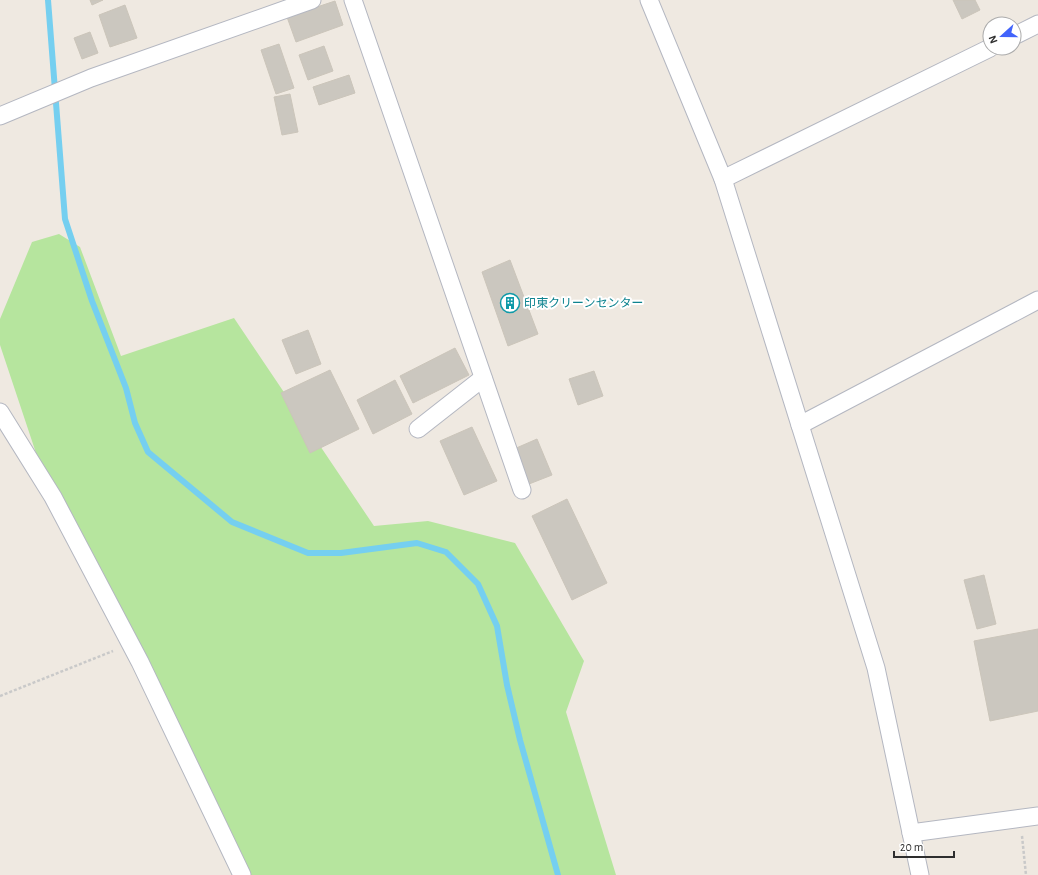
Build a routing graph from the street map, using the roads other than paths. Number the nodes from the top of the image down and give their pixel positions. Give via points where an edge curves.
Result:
1 (312, 0) edge
2 (353, 0) edge
3 (649, 0) edge
4 (1038, 24) edge
5 (1022, 32) edge
6 (982, 52) edge
7 (0, 116) edge
8 (723, 179) junction
9 (1038, 300) edge
10 (483, 378) junction
11 (0, 412) edge
12 (800, 425) junction
13 (418, 429) dead end
14 (522, 490) dead end
15 (1038, 816) edge
16 (911, 833) junction
17 (242, 875) edge
18 (920, 875) edge

1 - 7 street via 92,78
2 - 10 street
3 - 8 street
4 - 5 street
6 - 8 street
8 - 12 street
9 - 12 street
10 - 13 street
10 - 14 street
11 - 17 street via 53,497 140,662
12 - 16 street via 876,668
15 - 16 street
16 - 18 street

